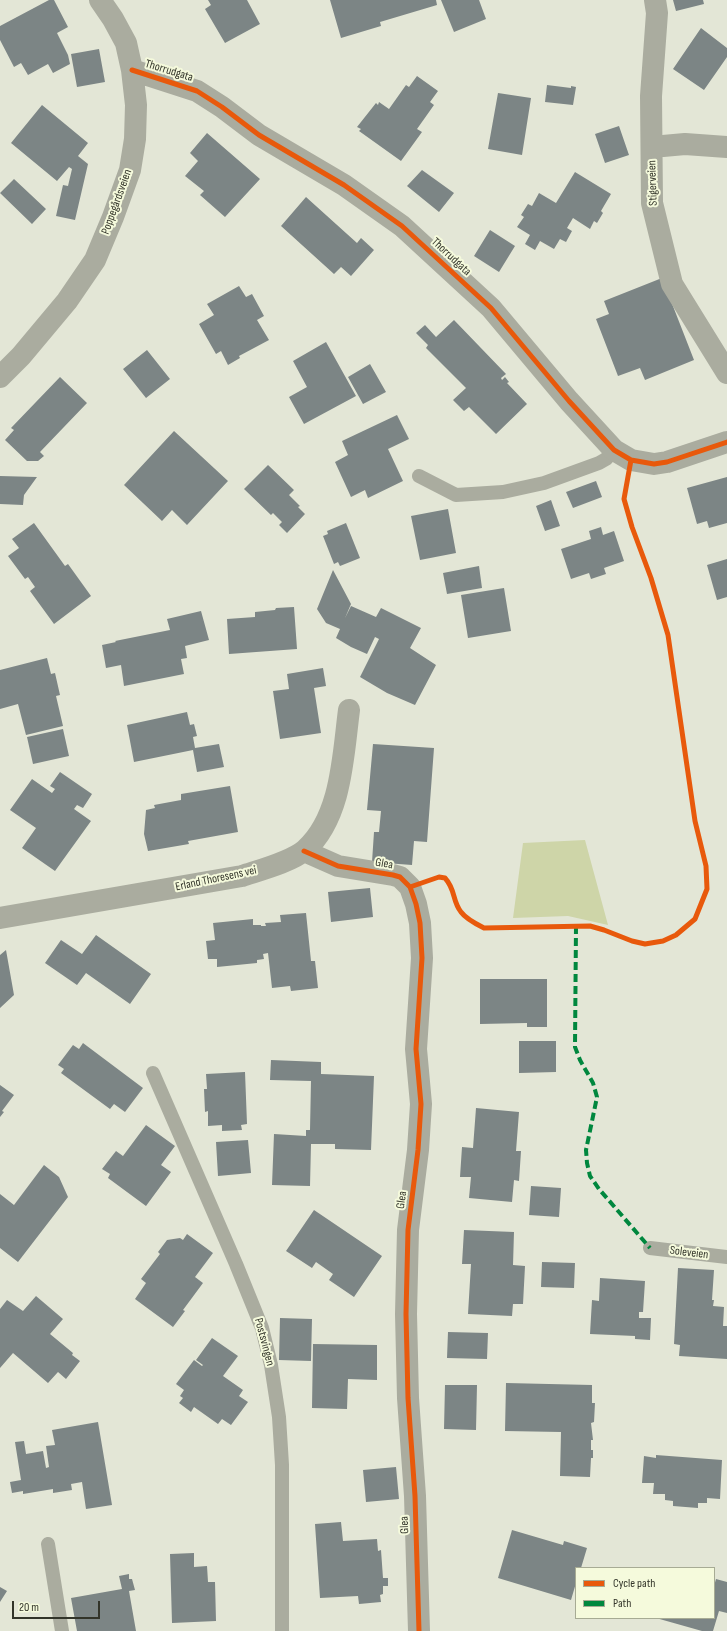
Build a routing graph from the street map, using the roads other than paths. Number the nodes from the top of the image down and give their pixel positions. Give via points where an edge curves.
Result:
1 (100, 0) edge
2 (655, 0) edge
3 (132, 70) junction
4 (652, 147) junction
5 (727, 147) edge
6 (727, 373) edge
7 (0, 377) edge
8 (727, 442) edge
9 (614, 450) junction
10 (419, 476) dead end
11 (349, 710) dead end
12 (304, 851) junction
13 (0, 918) edge
14 (153, 1073) dead end
15 (650, 1248) dead end
16 (727, 1257) edge
17 (48, 1544) dead end
18 (62, 1631) edge
19 (282, 1631) edge
20 (419, 1631) edge

1 - 3 street, Poppegårdsveien via 126,43
2 - 4 street, Stigerveien via 651,96
3 - 7 street, Poppegårdsveien via 136,105 135,139 130,170 95,260 67,301
3 - 9 street, Thorrudgata via 197,91 259,135 344,185 402,226 491,308
4 - 5 street via 685,144
4 - 6 street, Stigerveien via 652,204 672,284
8 - 9 street, Thorrudgata via 654,464 631,460
9 - 10 lane via 599,463 544,483 503,492 456,495
11 - 12 street, Erland Thoresens vei via 340,781 326,820
12 - 13 street, Erland Thoresens vei via 270,867 242,876
12 - 20 street, Glea via 338,866 400,878 410,887 420,923 422,958 416,1049 421,1104 408,1230 406,1314
14 - 19 lane, Postsvingen via 262,1328 271,1365 279,1416 282,1465
15 - 16 lane, Soleveien
17 - 18 lane

